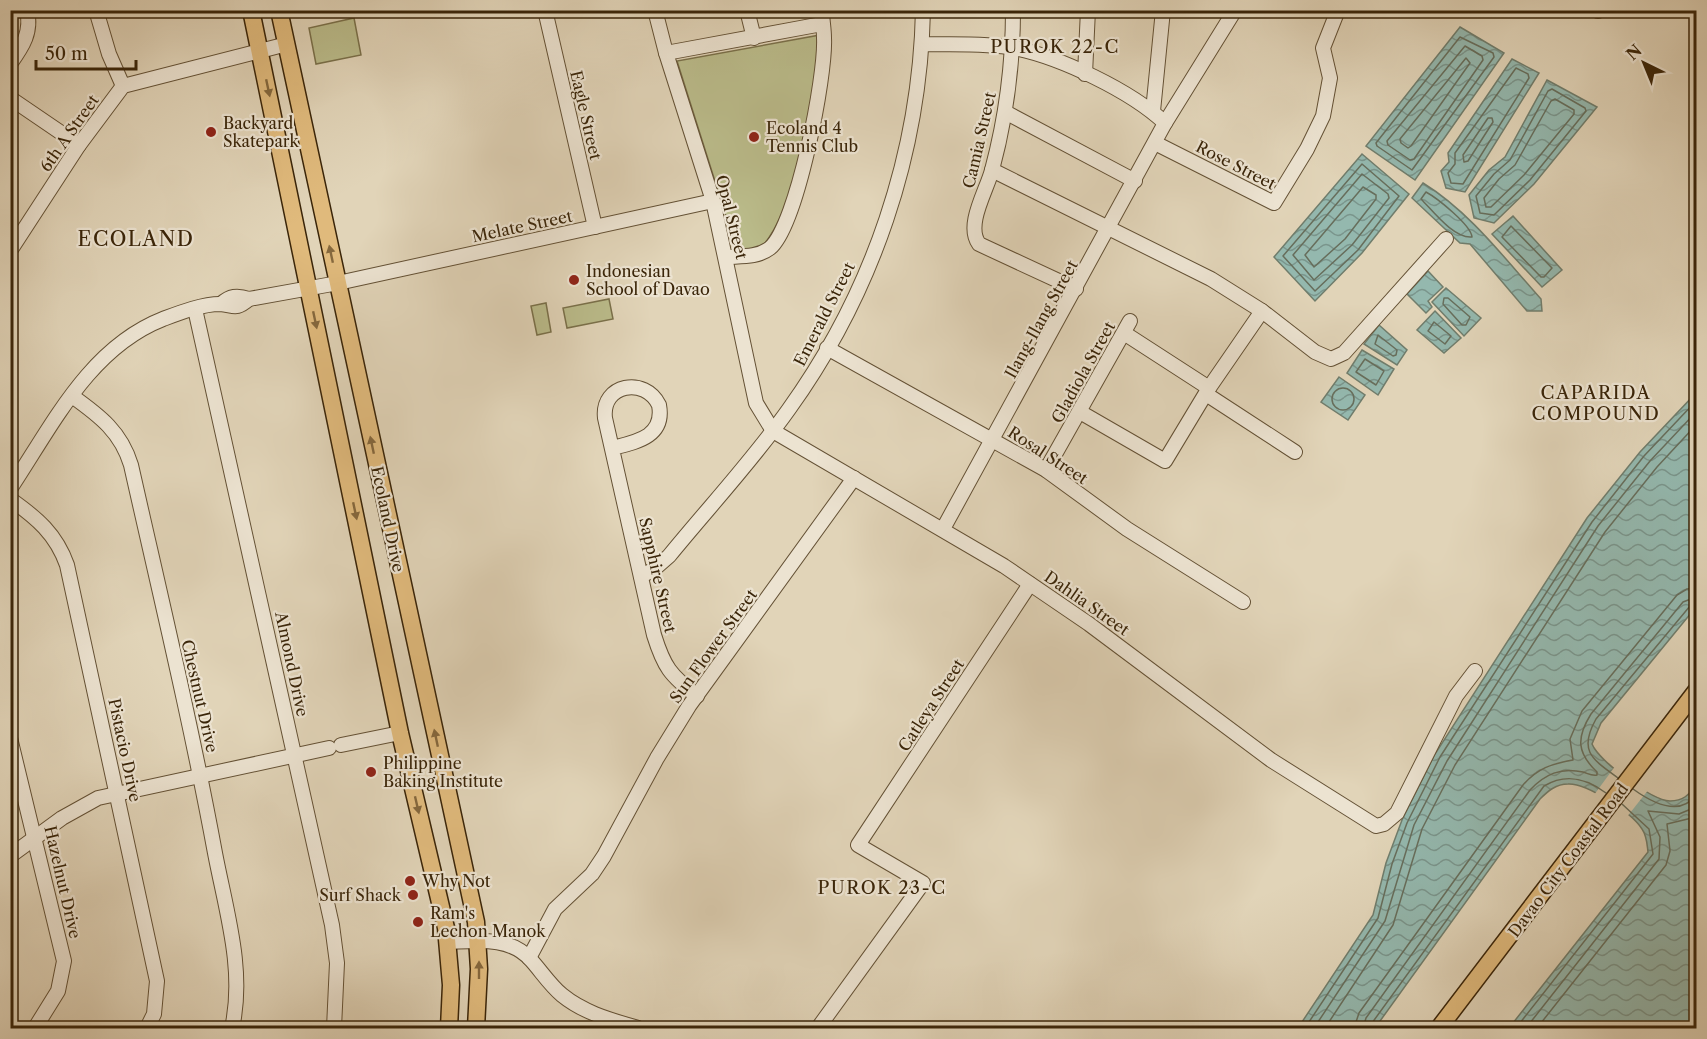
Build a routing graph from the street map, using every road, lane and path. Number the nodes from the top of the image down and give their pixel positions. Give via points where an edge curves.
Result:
1 (27, 10) edge
2 (96, 10) edge
3 (251, 10) edge
4 (279, 10) edge
5 (545, 10) edge
6 (655, 10) edge
7 (747, 10) edge
8 (923, 10) edge
9 (1013, 10) edge
10 (1088, 10) edge
11 (1163, 10) edge
12 (1234, 10) edge
13 (1338, 10) edge
14 (822, 17) edge
15 (754, 38) junction
16 (287, 44) junction
17 (922, 44) junction
18 (1013, 48) junction
19 (260, 50) junction
20 (666, 53) junction
21 (10, 64) edge
22 (1085, 74) junction
23 (123, 86) junction
24 (10, 98) edge
25 (1153, 111) junction
26 (1005, 112) junction
27 (1165, 123) junction
28 (1155, 143) junction
29 (79, 145) junction
30 (992, 170) junction
31 (1135, 181) junction
32 (713, 201) junction
33 (595, 227) junction
34 (1109, 228) junction
35 (1446, 239) dead end
36 (10, 251) edge
37 (726, 257) junction
38 (338, 283) junction
39 (309, 289) junction
40 (1076, 289) junction
41 (195, 309) junction
42 (1262, 311) junction
43 (827, 348) junction
44 (1207, 391) junction
45 (72, 396) junction
46 (1080, 412) junction
47 (773, 431) junction
48 (993, 439) junction
49 (612, 448) junction
50 (1295, 452) dead end
51 (1046, 470) junction
52 (854, 478) junction
53 (10, 489) edge
54 (10, 499) edge
55 (943, 529) junction
56 (641, 576) junction
57 (1030, 584) junction
58 (1243, 602) dead end
59 (1475, 671) dead end
60 (1696, 691) edge
61 (697, 696) junction
62 (400, 733) junction
63 (10, 738) edge
64 (294, 755) junction
65 (201, 774) junction
66 (117, 792) junction
67 (36, 836) junction
68 (10, 856) edge
69 (478, 941) junction
70 (448, 942) junction
71 (529, 957) junction
72 (35, 1029) edge
73 (147, 1029) edge
74 (232, 1029) edge
75 (334, 1029) edge
76 (448, 1029) edge
77 (476, 1029) edge
78 (638, 1029) edge
79 (818, 1029) edge
80 (1439, 1029) edge

1 - 21 street via 28,34
2 - 23 street
3 - 19 main road, Ecoland Drive
4 - 16 main road, Ecoland Drive
5 - 33 street, Eagle Street
6 - 20 street, Opal Street
7 - 15 street
8 - 17 street, Emerald Street
9 - 18 street, Camia Street
10 - 22 street
11 - 25 street
12 - 27 street, Ilang-Ilang Street
13 - 28 street, Rose Street via 1323,48 1330,78 1323,116 1274,203
14 - 15 street
14 - 37 street via 824,37 812,138 782,232 771,247 758,255
15 - 20 street
16 - 19 street
38 -> 16 main road, Ecoland Drive
17 - 18 street
17 - 43 street, Emerald Street via 912,128 894,198 855,296
18 - 22 street
18 - 26 street, Camia Street
19 - 23 street
19 -> 39 main road, Ecoland Drive
20 - 32 street, Opal Street
22 - 25 street
23 - 29 street, 6th A Street
24 - 29 street
25 - 27 street
26 - 30 street, Camia Street
26 - 31 street
27 - 28 street, Ilang-Ilang Street
28 - 31 street, Ilang-Ilang Street
29 - 36 street, 6th A Street
30 - 34 street
30 - 40 street, Camia Street via 975,223 979,244
31 - 34 street, Ilang-Ilang Street
32 - 33 street, Melate Street
32 - 37 street, Opal Street
33 - 38 street, Melate Street
34 - 40 street, Ilang-Ilang Street
34 - 42 street via 1211,279
35 - 42 street via 1338,358 1323,357
37 - 47 street, Opal Street via 756,403
38 - 39 street, Melate Street
69 -> 38 main road, Ecoland Drive
39 - 41 street, Melate Street via 249,299 230,308 221,304
39 -> 62 main road, Ecoland Drive
40 - 48 street, Ilang-Ilang Street
41 - 45 street, Melate Street via 144,326 122,340 98,362
41 - 64 street, Almond Drive
42 - 44 street
43 - 47 street, Emerald Street
43 - 48 street, Rosal Street
44 - 46 street via 1165,461
44 - 46 street, Gladiola Street via 1127,327
44 - 50 street
45 - 53 street, Melate Street
45 - 65 street, Chestnut Drive via 109,424 126,449
46 - 51 street, Gladiola Street
47 - 52 street, Dahlia Street
47 - 56 street, Emerald Street via 669,556
48 - 51 street, Rosal Street
48 - 55 street, Ilang-Ilang Street
49 - 49 street, Sapphire Street via 604,410 609,398 626,387 646,390 659,405 654,432 640,441
49 - 56 street, Sapphire Street
51 - 58 street, Rosal Street via 1172,559
52 - 55 street, Dahlia Street
52 - 61 street, Sun Flower Street
54 - 66 street, Pistacio Drive via 41,522 61,547
55 - 57 street, Dahlia Street
56 - 61 street, Sapphire Street via 662,660 670,674
57 - 59 street, Dahlia Street via 1240,739 1376,826 1397,813 1456,696
57 - 79 street, Catleya Street via 858,845 923,884
60 - 80 main road, Davao City Coastal Road
61 - 71 street, Sun Flower Street via 657,758 597,868 555,909
62 - 64 street
62 -> 70 main road, Ecoland Drive
63 - 67 street, Hazelnut Drive
64 - 65 street
64 - 75 street, Almond Drive via 332,925 337,963
65 - 66 street
65 - 74 street, Chestnut Drive via 236,966 237,1004
66 - 67 street via 81,806
66 - 73 street, Pistacio Drive via 157,981 154,1014
67 - 68 street
67 - 72 street, Hazelnut Drive via 64,962 58,991
69 - 70 street
69 - 71 street via 507,944
77 -> 69 main road, Ecoland Drive
70 - 76 main road, Ecoland Drive
71 - 78 street via 562,995 599,1017

